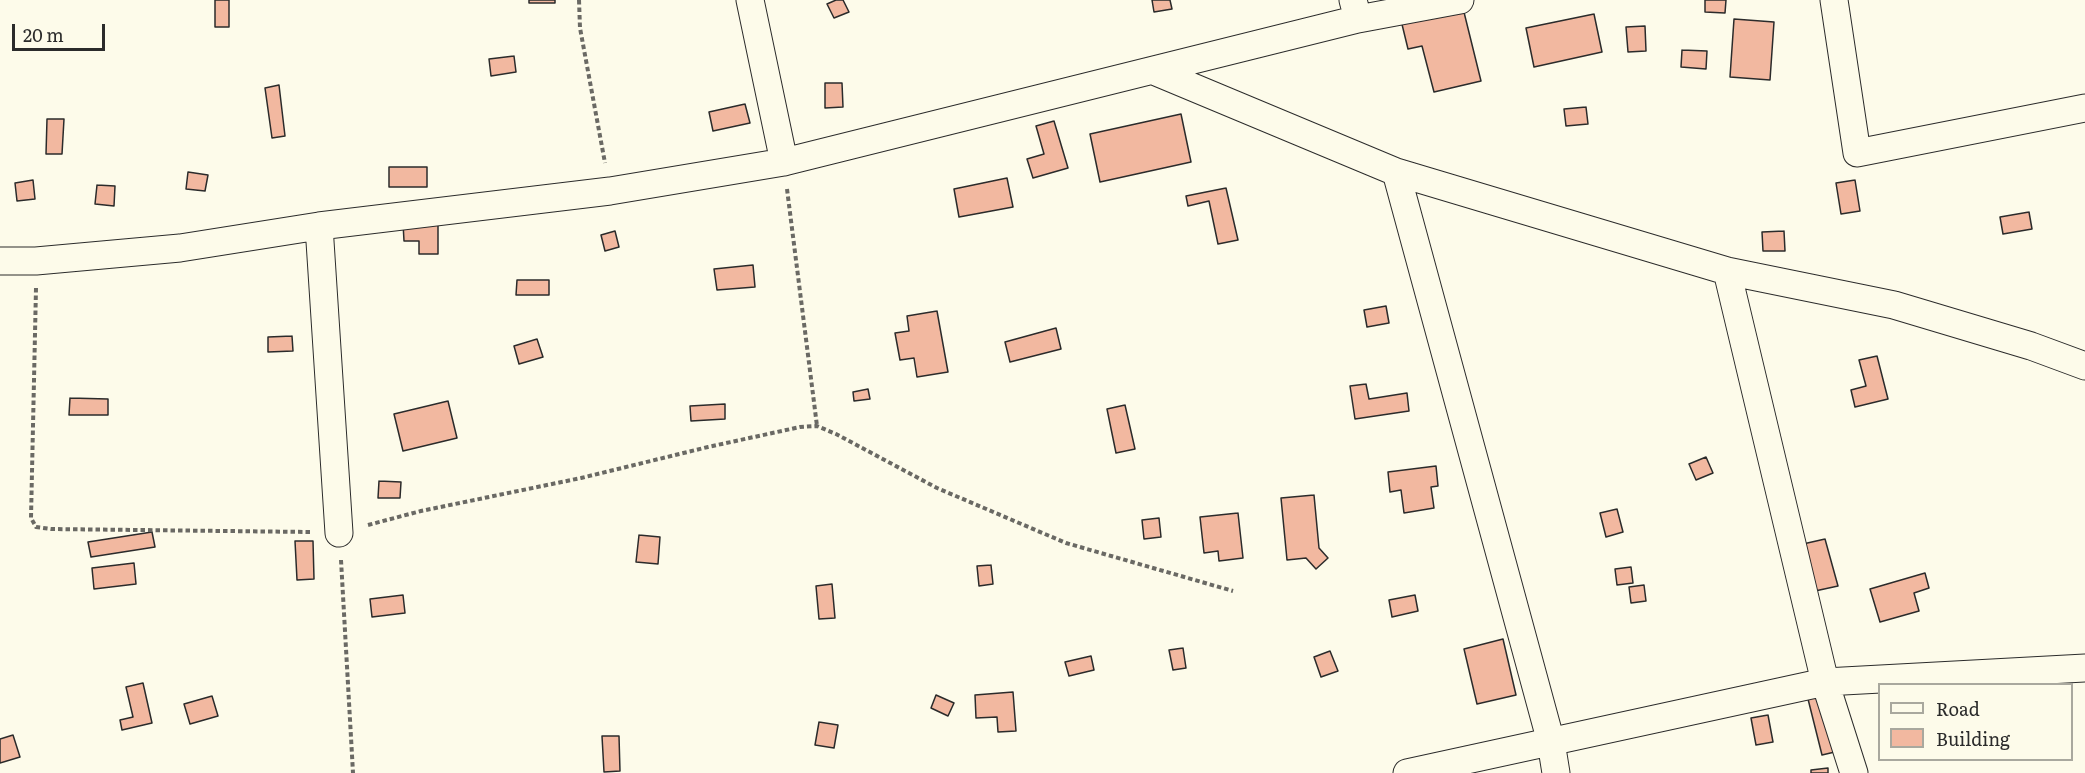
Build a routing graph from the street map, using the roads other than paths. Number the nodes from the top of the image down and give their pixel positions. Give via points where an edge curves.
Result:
1 (750, 0) edge
2 (1460, 0) edge
3 (1834, 0) edge
4 (1356, 10) edge
5 (1154, 70) junction
6 (2085, 108) edge
7 (784, 162) junction
8 (1396, 172) junction
9 (319, 226) junction
10 (0, 261) edge
11 (1727, 271) junction
12 (2085, 366) edge
13 (339, 533) road end
14 (2085, 668) edge
15 (1825, 682) junction
16 (1551, 742) junction
17 (1407, 773) edge
18 (1556, 773) edge
19 (1854, 773) edge

1 - 7 street
2 - 4 street
3 - 6 street via 1857,153
4 - 5 street
5 - 7 street
5 - 8 street
7 - 9 street via 610,191
8 - 11 street
8 - 16 street
9 - 10 street via 180,248
9 - 13 street
11 - 12 street via 1894,305
11 - 15 street
14 - 15 street
15 - 16 street
15 - 19 street
16 - 17 street
16 - 18 street

